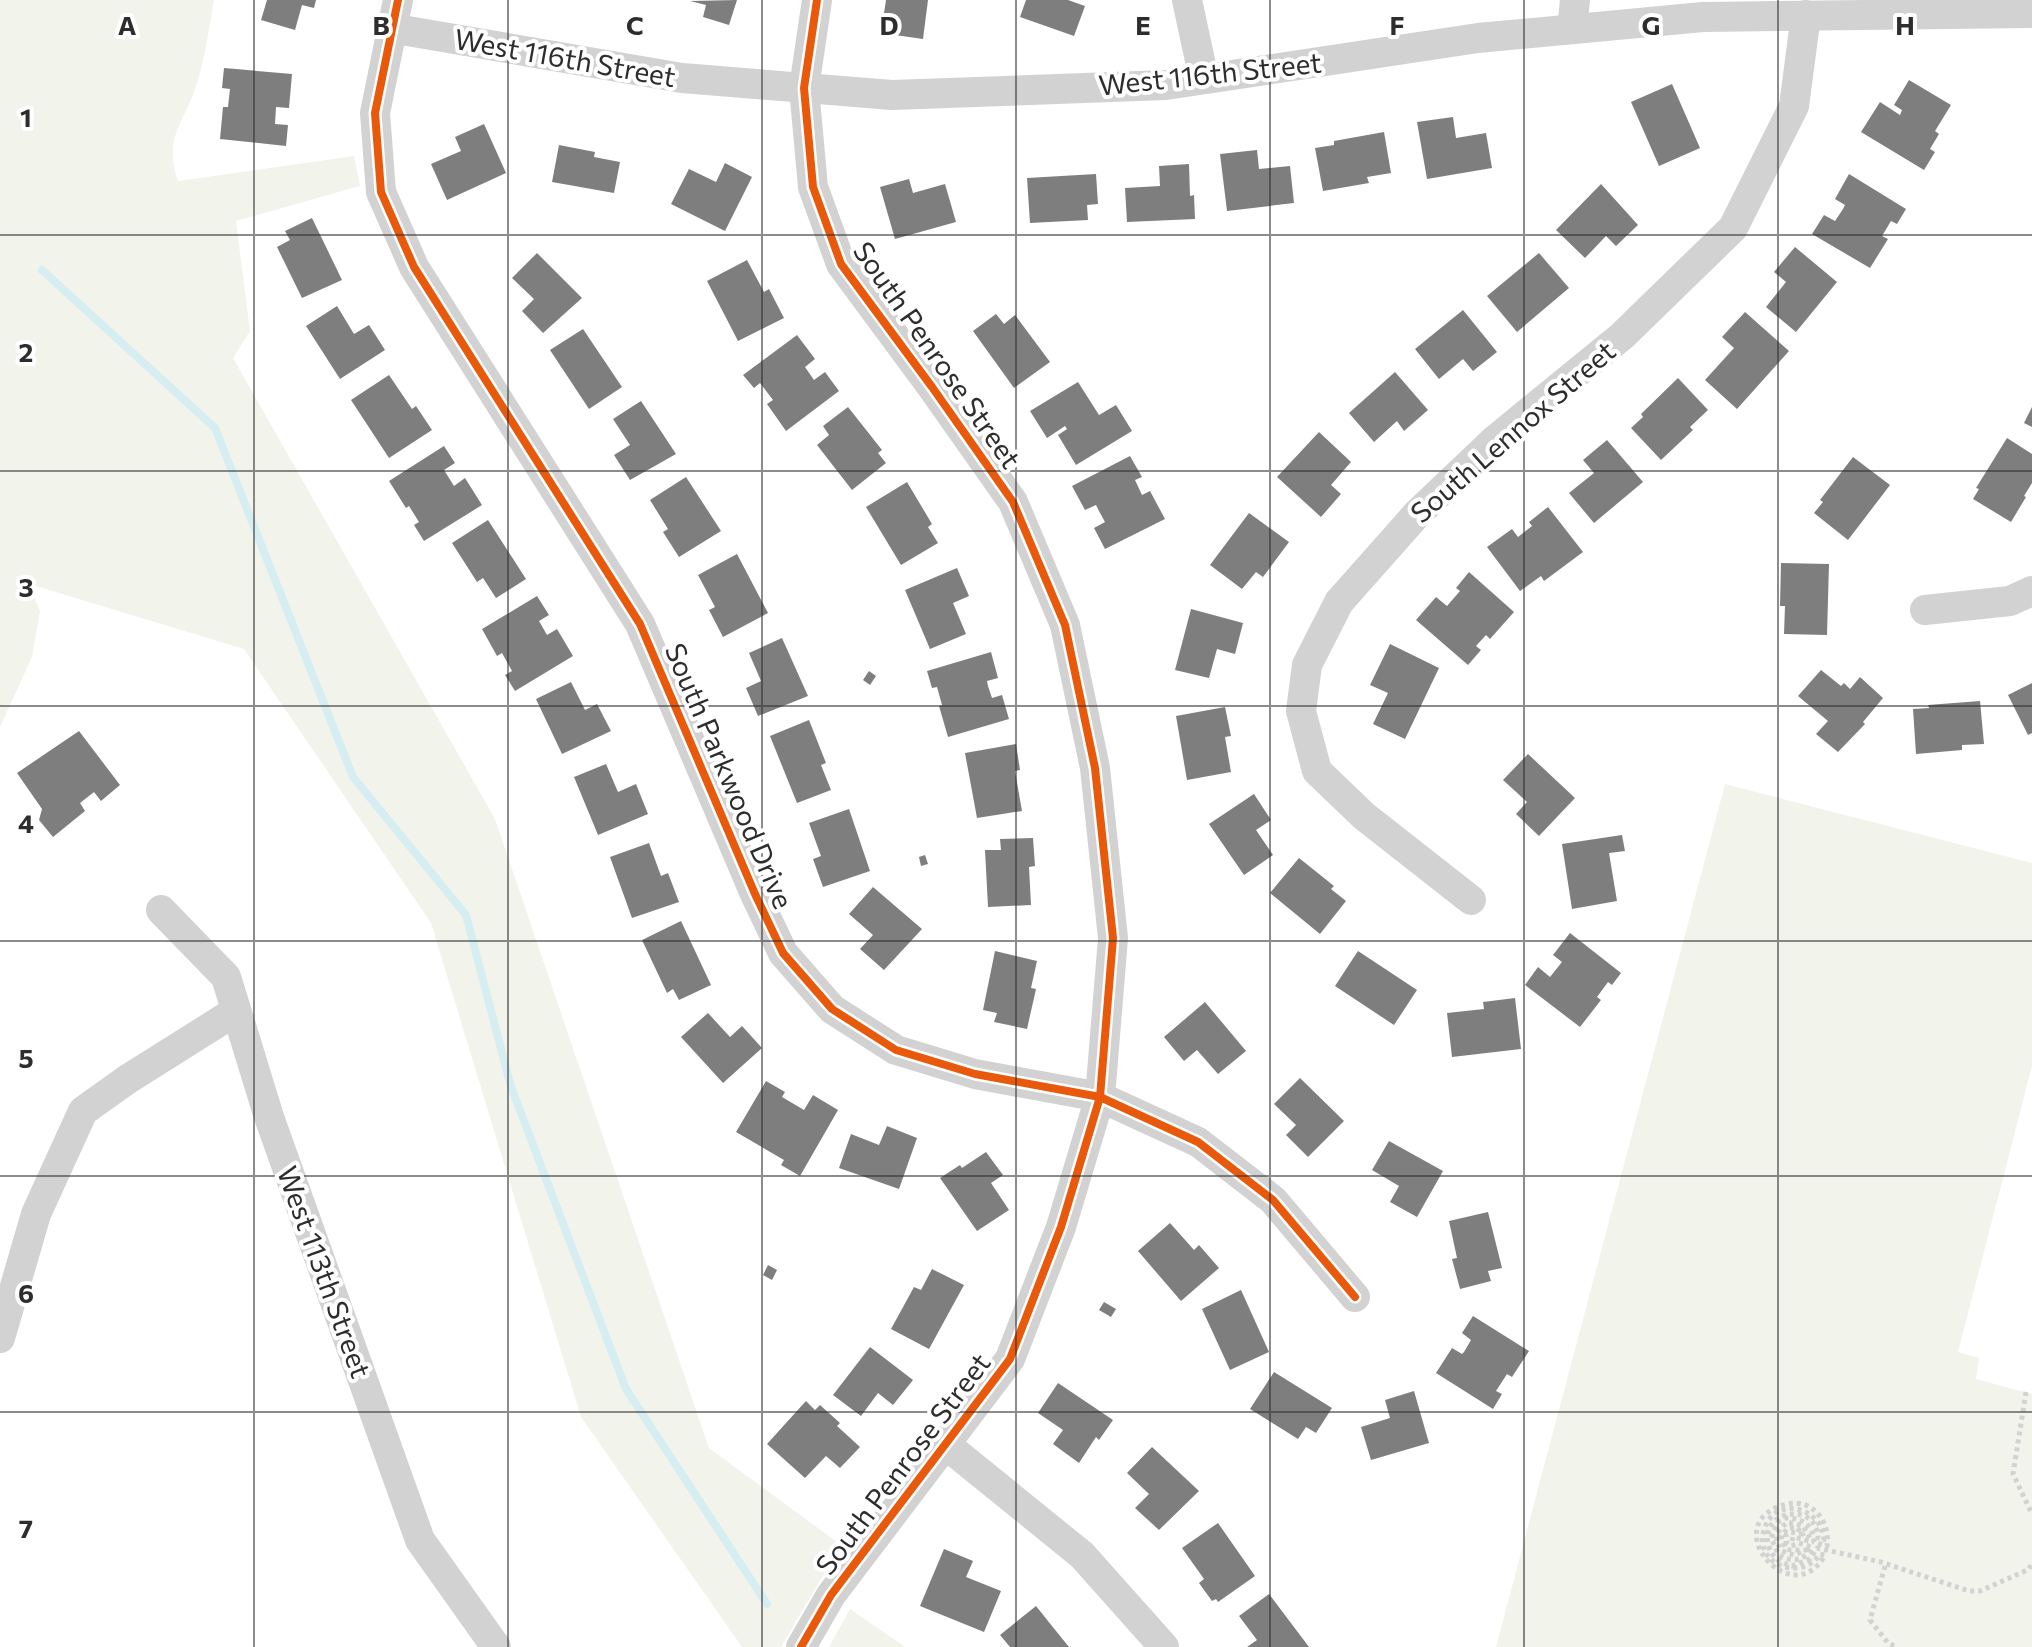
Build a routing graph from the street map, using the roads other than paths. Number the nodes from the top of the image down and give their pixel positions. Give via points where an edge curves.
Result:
1 (817, 0) edge
2 (1187, 0) edge
3 (2032, 13) edge
4 (394, 14) edge
5 (1574, 15) edge
6 (1806, 15) junction
7 (1204, 79) junction
8 (804, 88) junction
9 (2032, 591) edge
10 (1925, 610) dead end
11 (1471, 900) dead end
12 (161, 910) dead end
13 (236, 1011) junction
14 (1100, 1097) junction
15 (1355, 1297) dead end
16 (0, 1338) edge
17 (945, 1444) junction
18 (488, 1644) edge
19 (801, 1647) edge
20 (1164, 1647) edge

1 - 8 street, South Penrose Street
2 - 7 street
3 - 6 street, West 116th Street
4 - 8 street, West 116th Street via 682,78
4 - 14 street, South Parkwood Drive via 375,113 381,192 414,267 640,624 783,953 832,1009 896,1050 975,1074
5 - 6 street, West 116th Street
5 - 7 street, West 116th Street via 1478,38
6 - 11 street, South Lennox Street via 1794,106 1733,228 1622,336 1496,439 1417,514 1339,602 1307,665 1301,711 1317,771 1364,816
7 - 8 street, West 116th Street via 1166,85 892,95
8 - 14 street, South Penrose Street via 813,187 841,264 1013,502 1065,625 1095,768 1113,938
9 - 10 street via 2010,601
12 - 13 street, West 113th Street via 226,977
13 - 16 street via 83,1111 36,1214
13 - 18 street, West 113th Street via 420,1540
14 - 15 street, South Parkwood Drive via 1198,1142 1273,1200
14 - 17 street, South Penrose Street via 1061,1227 1010,1359
17 - 19 street, South Penrose Street via 831,1595
17 - 20 street via 1082,1555

